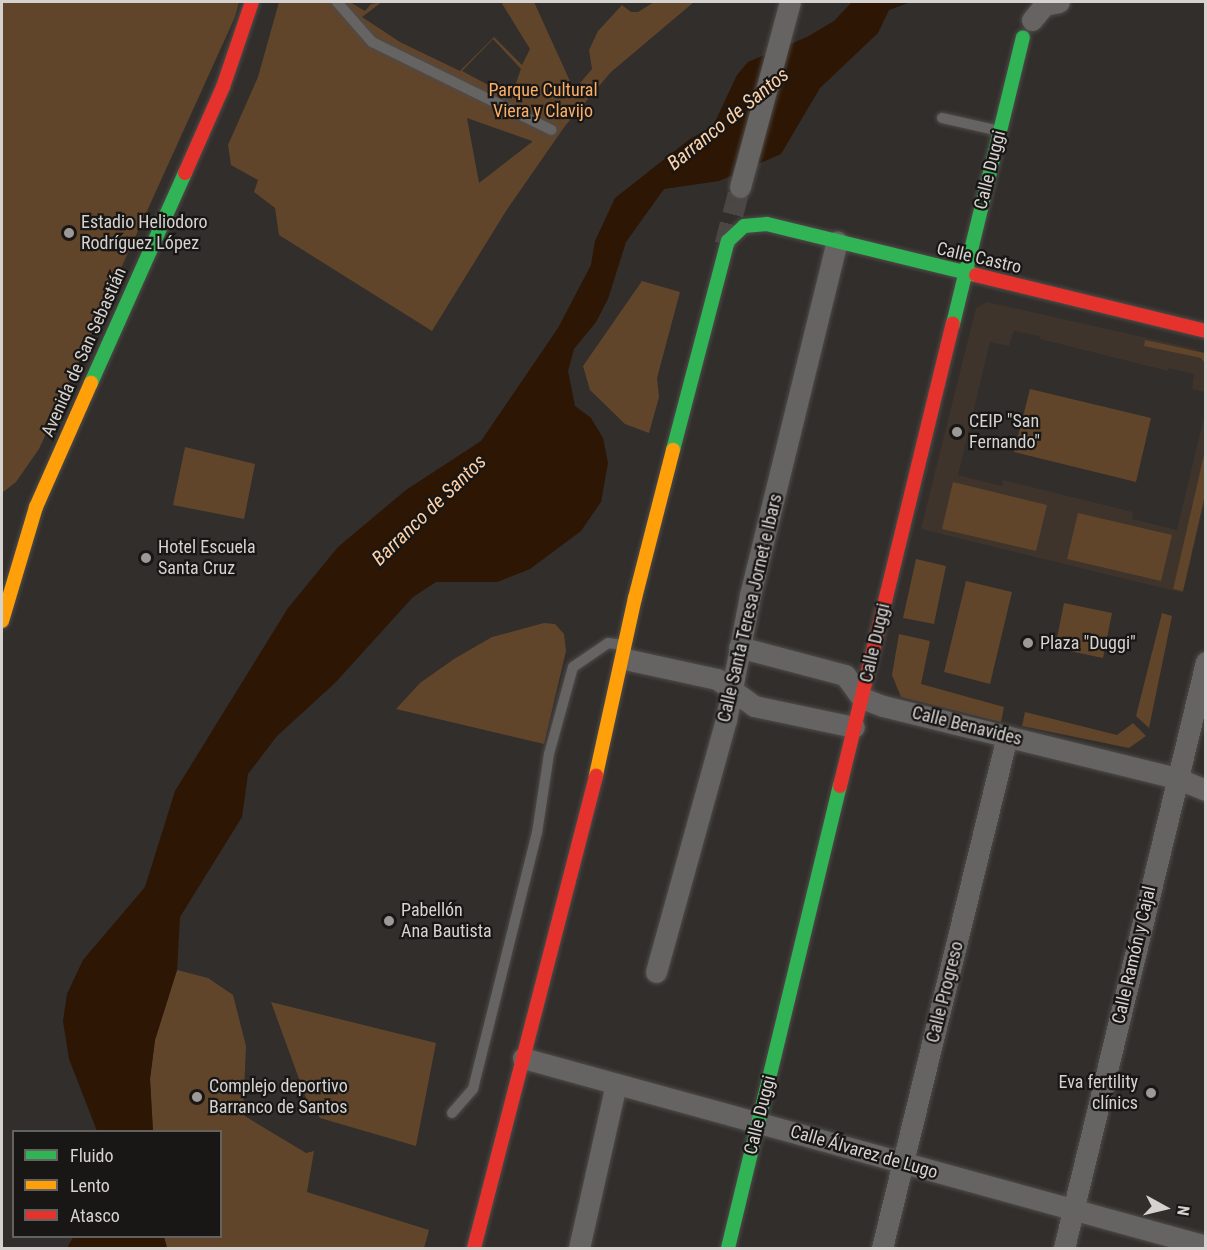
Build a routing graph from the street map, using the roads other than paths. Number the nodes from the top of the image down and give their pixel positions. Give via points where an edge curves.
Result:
1 (252, 2) edge
2 (337, 2) edge
3 (790, 2) edge
4 (1059, 2) edge
5 (1027, 28) joint
6 (942, 118) dead end
7 (552, 130) dead end
8 (999, 131) junction
9 (740, 187) tunnel mouth
10 (837, 242) junction
11 (965, 273) junction
12 (1206, 332) edge
13 (2, 621) edge
14 (739, 647) junction
15 (626, 652) junction
16 (1206, 662) edge
17 (731, 690) junction
18 (862, 698) junction
19 (854, 727) junction
20 (1007, 736) junction
21 (1176, 778) junction
22 (1206, 790) edge
23 (656, 972) dead end
24 (523, 1058) junction
25 (616, 1084) junction
26 (452, 1113) dead end
27 (758, 1123) junction
28 (903, 1163) junction
29 (1073, 1210) junction
30 (1206, 1246) edge
31 (474, 1248) edge
32 (579, 1248) edge
33 (728, 1248) edge
34 (882, 1248) edge
35 (1064, 1248) edge

1 - 13 street, Avenida de San Sebastián via 230,72 39,499
2 - 7 lane via 372,42
3 - 9 street
4 - 5 street, Calle Duggi via 1044,5
5 - 8 street, Calle Duggi
6 - 8 lane
8 - 11 street, Calle Duggi
10 - 11 street, Calle Castro
10 - 14 street, Calle Santa Teresa Jornet e Ibars
10 - 15 street, Calle Castro via 767,224 744,226 728,241 635,598
11 - 12 street, Calle Castro
11 - 18 street, Calle Duggi
14 - 17 street, Calle Santa Teresa Jornet e Ibars
14 - 18 street via 845,675
15 - 17 street via 717,679
15 - 24 street
15 - 26 lane via 608,643 573,667 549,754 537,833 473,1089
16 - 21 street, Calle Ramón y Cajal
17 - 19 street via 754,706
17 - 23 street, Calle Santa Teresa Jornet e Ibars
18 - 19 street, Calle Duggi
18 - 20 street, Calle Benavides
19 - 27 street, Calle Duggi
20 - 21 street, Calle Benavides
20 - 28 street, Calle Progreso
21 - 22 street, Calle Benavides
21 - 29 street, Calle Ramón y Cajal
24 - 25 street, Calle Álvarez de Lugo
24 - 31 street
25 - 27 street, Calle Álvarez de Lugo
25 - 32 street
27 - 28 street, Calle Álvarez de Lugo
27 - 33 street, Calle Duggi
28 - 29 street, Calle Álvarez de Lugo
28 - 34 street, Calle Progreso
29 - 30 street, Calle Álvarez de Lugo
29 - 35 street, Calle Ramón y Cajal

